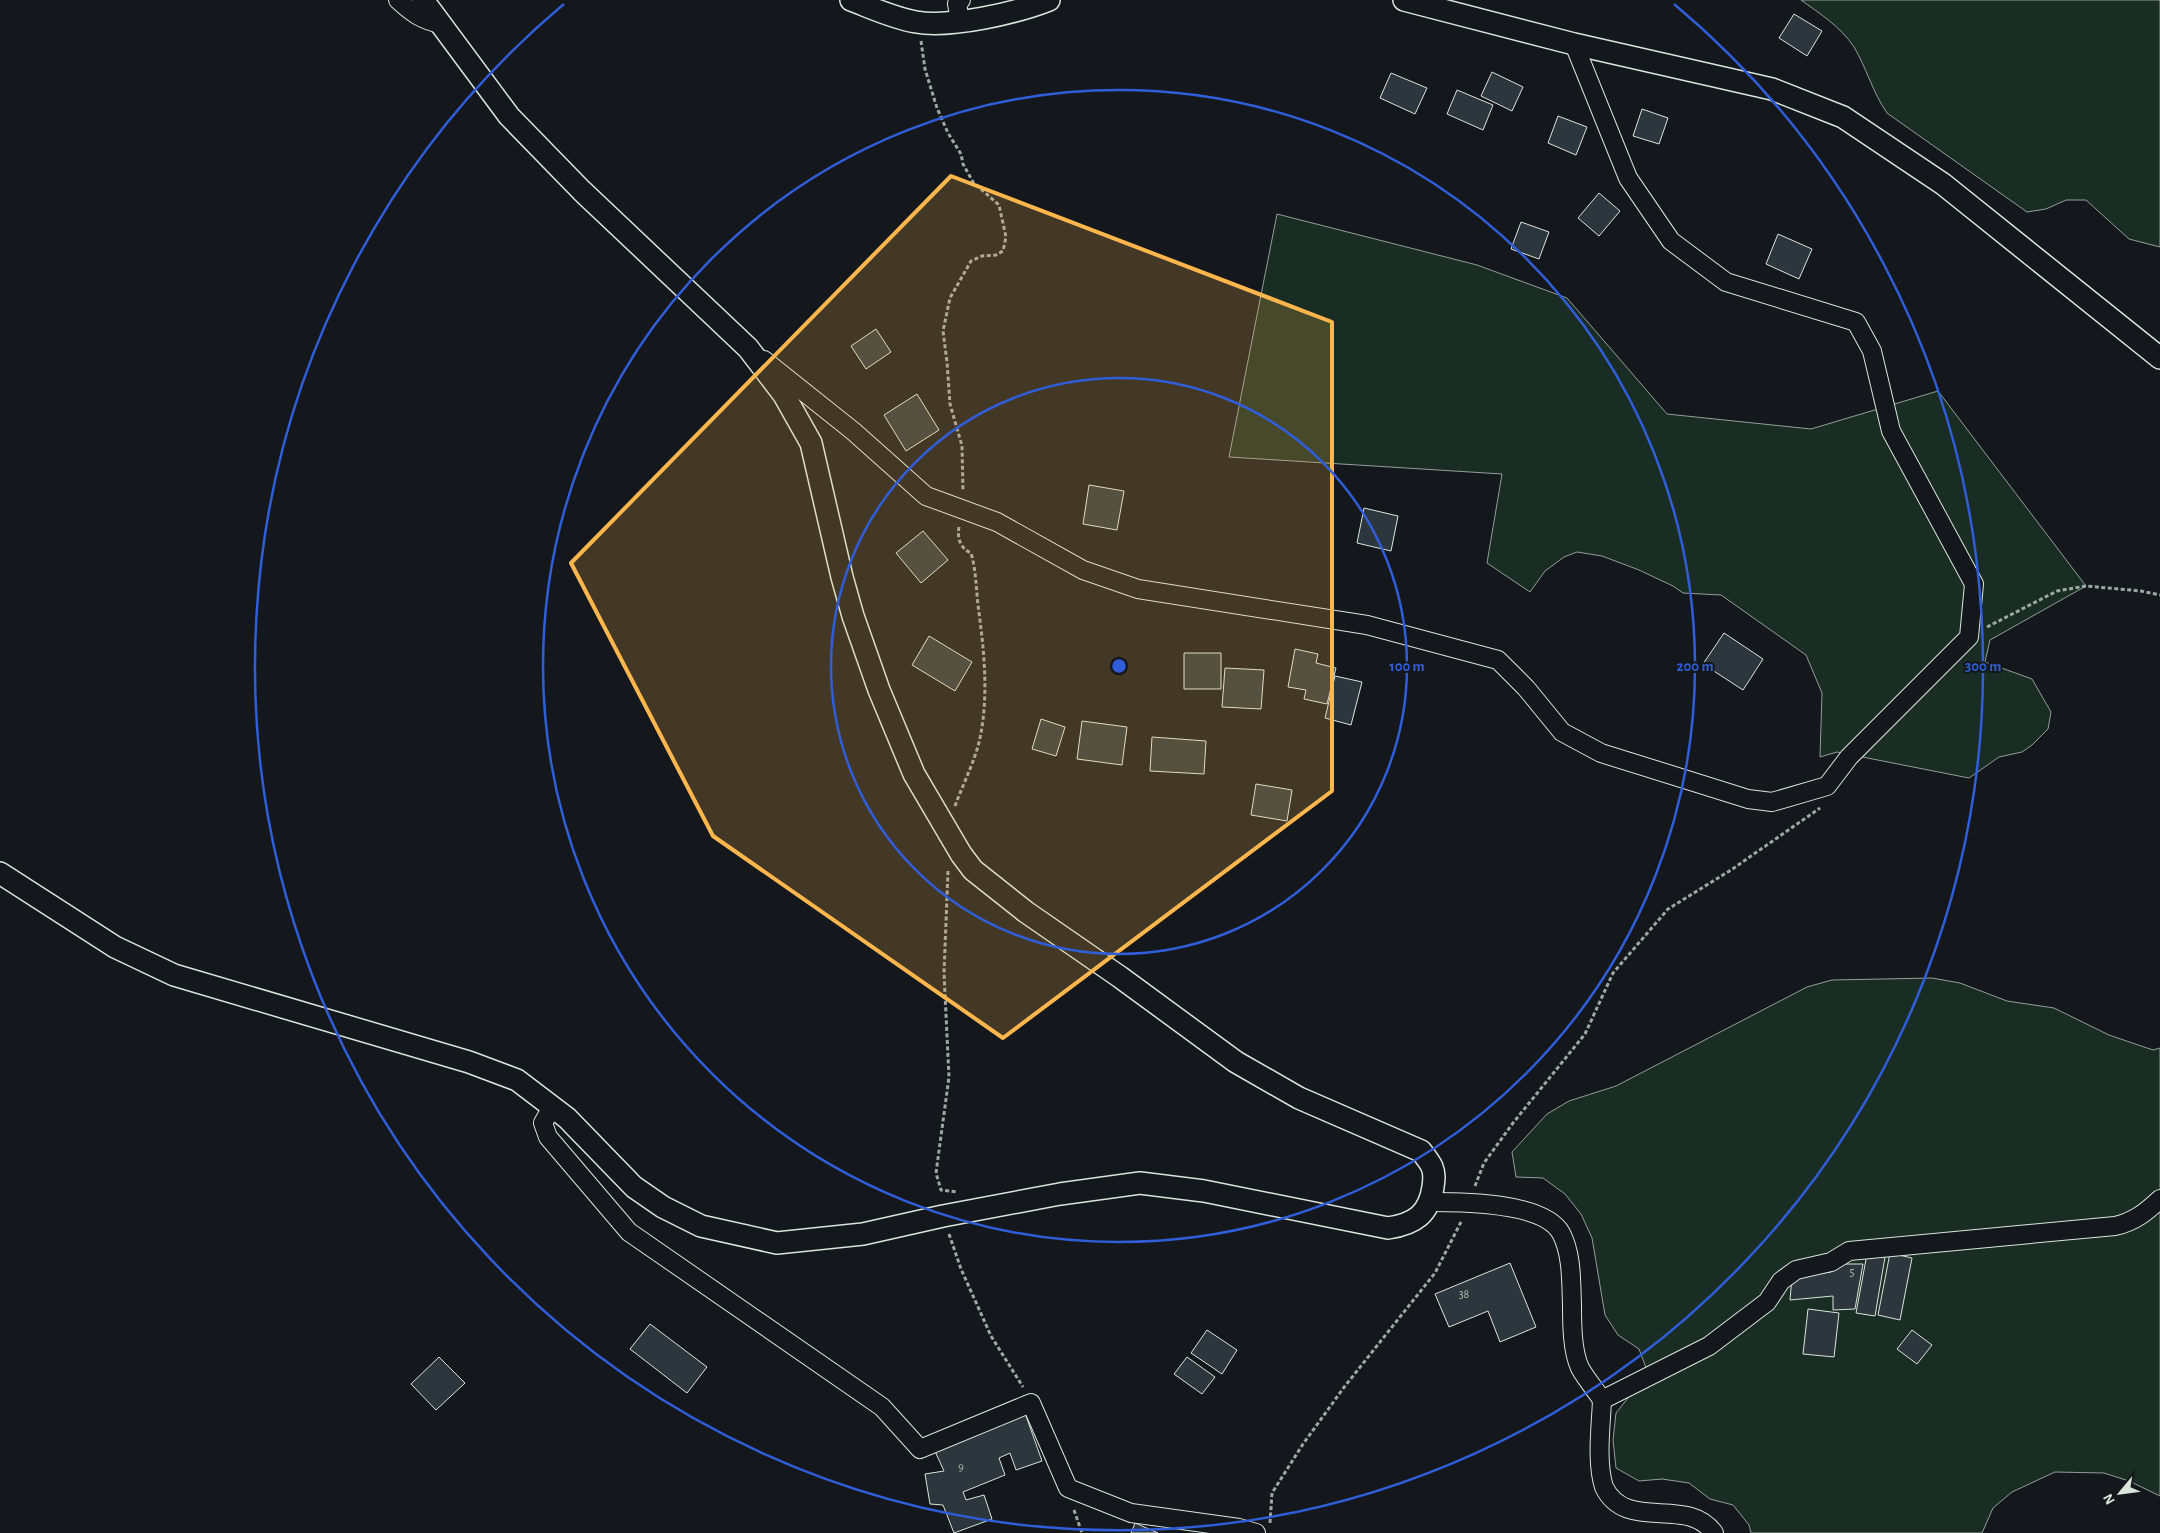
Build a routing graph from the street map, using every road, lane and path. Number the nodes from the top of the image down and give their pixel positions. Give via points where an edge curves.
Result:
1 (398, 0) edge
2 (423, 0) edge
3 (1049, 0) edge
4 (1404, 0) edge
5 (861, 2) edge
6 (960, 10) edge
7 (918, 22) junction
8 (441, 24) junction
9 (1574, 44) junction
10 (748, 348) junction
11 (2160, 358) edge
12 (960, 508) junction
13 (2160, 595) edge
14 (1969, 637) junction
15 (1828, 786) junction
16 (947, 829) junction
17 (948, 869) dead end
18 (0, 873) edge
19 (552, 1107) junction
20 (964, 1192) dead end
21 (2160, 1199) edge
22 (1431, 1202) junction
23 (1470, 1202) junction
24 (943, 1216) junction
25 (1602, 1400) junction
26 (1031, 1404) junction
27 (1263, 1529) edge
28 (1714, 1533) edge

1 - 8 street via 412,14
2 - 8 street
3 - 6 street via 993,16
4 - 9 street
5 - 7 street via 894,17
6 - 7 street
7 - 12 path via 925,69 937,108 973,182 999,205 1006,237 1003,251 970,262 950,298 943,331 950,404 962,446 963,495
8 - 10 street via 509,116 582,191
9 - 11 street via 1772,89 1843,117 1943,184
9 - 14 street via 1628,178 1671,241 1726,282 1856,322 1872,351 1891,431 1974,584
10 - 12 street via 852,431 926,496
10 - 16 street via 784,396 811,443 844,585 879,690 914,774
12 - 15 street via 997,522 1083,570 1138,589 1367,625 1498,660 1562,732 1601,753 1748,799 1772,802
12 - 16 path via 960,544 970,553 976,568 986,692 979,740
13 - 14 path via 2086,586 2057,591
14 - 15 street via 1849,757
15 - 23 path via 1824,803 1815,813 1668,908 1613,973 1585,1034 1484,1163
16 - 22 street via 973,870 999,892 1236,1062 1299,1098 1421,1151 1432,1167 1435,1179
17 - 20 path via 944,973 949,1077 936,1173 941,1190
18 - 19 street via 115,948 174,975 469,1062 517,1080
19 - 24 street via 567,1118 634,1187 663,1207 701,1226 777,1243 863,1234
19 - 26 street via 543,1123 548,1137 629,1232 882,1408 920,1449
21 - 25 street via 2142,1216 2115,1226 1850,1251 1830,1262 1796,1270 1781,1281 1767,1302 1709,1346
22 - 23 street
22 - 24 street via 1418,1218 1402,1226 1388,1228 1204,1191 1140,1183
23 - 25 street via 1535,1212 1560,1231 1571,1269 1573,1334 1580,1367
23 - 27 path via 1435,1273 1303,1444 1272,1493
24 - 26 path via 961,1269 991,1336
25 - 28 street via 1600,1455 1604,1487 1617,1516 1628,1526 1643,1528 1696,1520
26 - 27 street via 1068,1488 1131,1513

